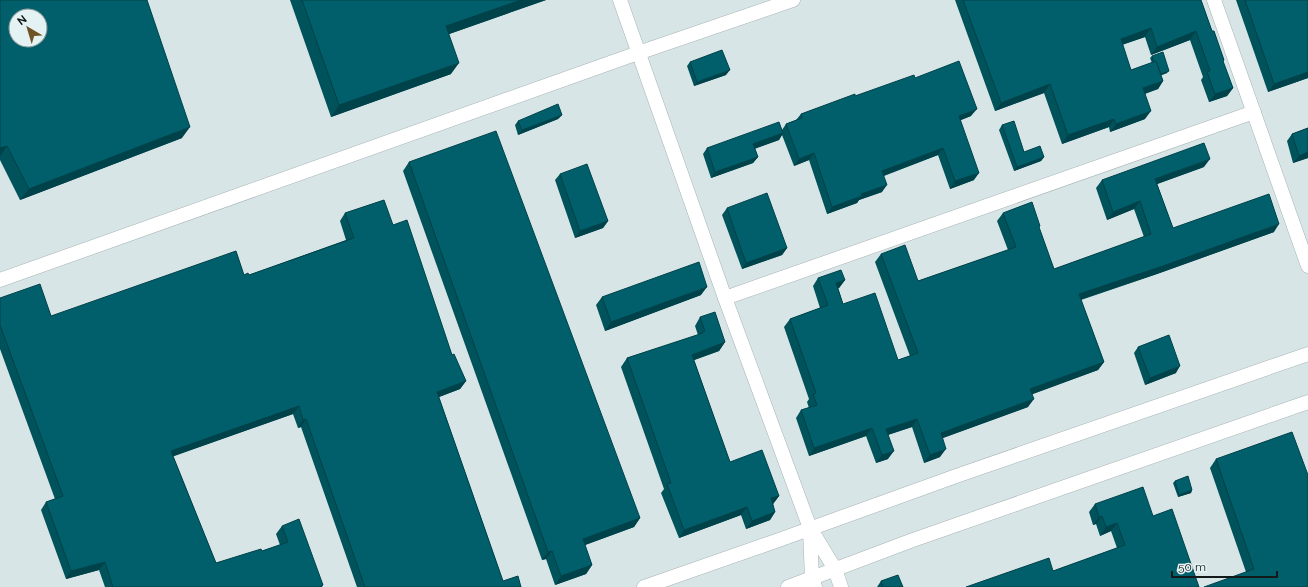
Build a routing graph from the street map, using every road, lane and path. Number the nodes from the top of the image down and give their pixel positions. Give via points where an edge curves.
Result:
1 (620, 0) edge
2 (793, 0) edge
3 (1214, 0) edge
4 (638, 53) junction
5 (1254, 112) junction
6 (1308, 266) edge
7 (0, 280) edge
8 (725, 298) junction
9 (1308, 354) edge
10 (1308, 402) edge
11 (810, 528) junction
12 (835, 569) junction
13 (814, 583) edge
14 (644, 587) edge
15 (788, 587) edge
16 (841, 587) edge

1 - 4 street
2 - 4 street
3 - 5 street
4 - 7 street
4 - 8 street
5 - 6 street
5 - 8 street
8 - 11 street
9 - 11 street
10 - 12 street
11 - 12 street
11 - 13 street
11 - 14 street
12 - 13 street
12 - 16 street
13 - 15 street

